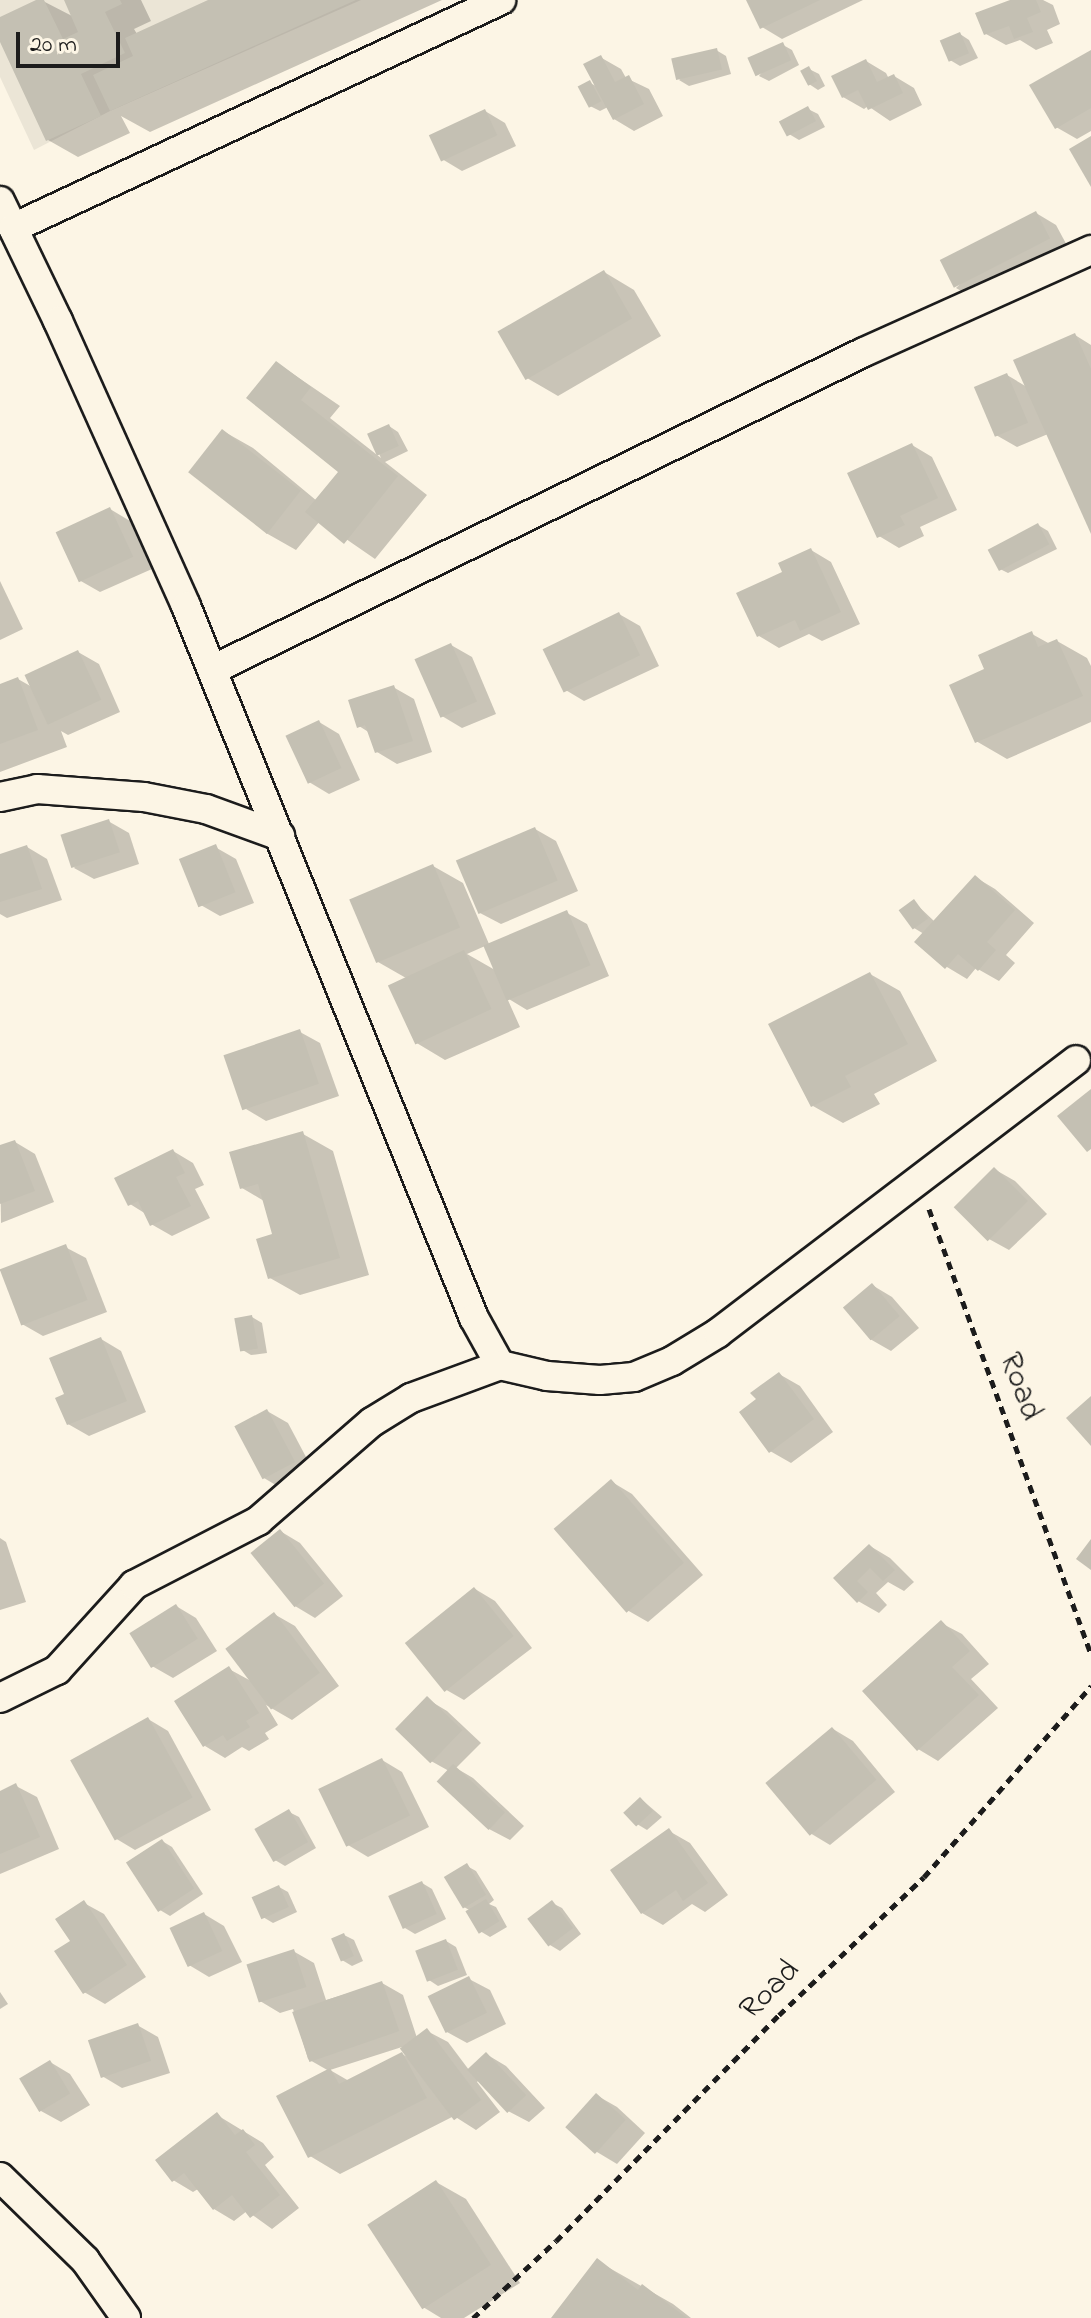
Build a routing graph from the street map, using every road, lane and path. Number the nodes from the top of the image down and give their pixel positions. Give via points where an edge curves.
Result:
1 (501, 0) edge
2 (0, 201) edge
3 (13, 228) junction
4 (1091, 250) edge
5 (212, 670) junction
6 (0, 797) edge
7 (280, 836) junction
8 (1076, 1060) dead end
9 (919, 1182) junction
10 (500, 1365) junction
11 (1091, 1654) edge
12 (1091, 1686) edge
13 (0, 1698) edge
14 (0, 2177) edge
15 (126, 2318) edge
16 (473, 2318) edge

1 - 3 street
2 - 3 street
3 - 5 street
4 - 5 street via 864,352
5 - 7 street
6 - 7 street via 37,789 144,797 206,809
7 - 10 street via 474,1318
8 - 9 street
9 - 10 street via 718,1333 651,1371 600,1380
9 - 11 path, Road
10 - 13 street via 411,1398 372,1422 258,1521 134,1585 57,1670
12 - 16 path, Road via 924,1877
14 - 15 street via 85,2260

